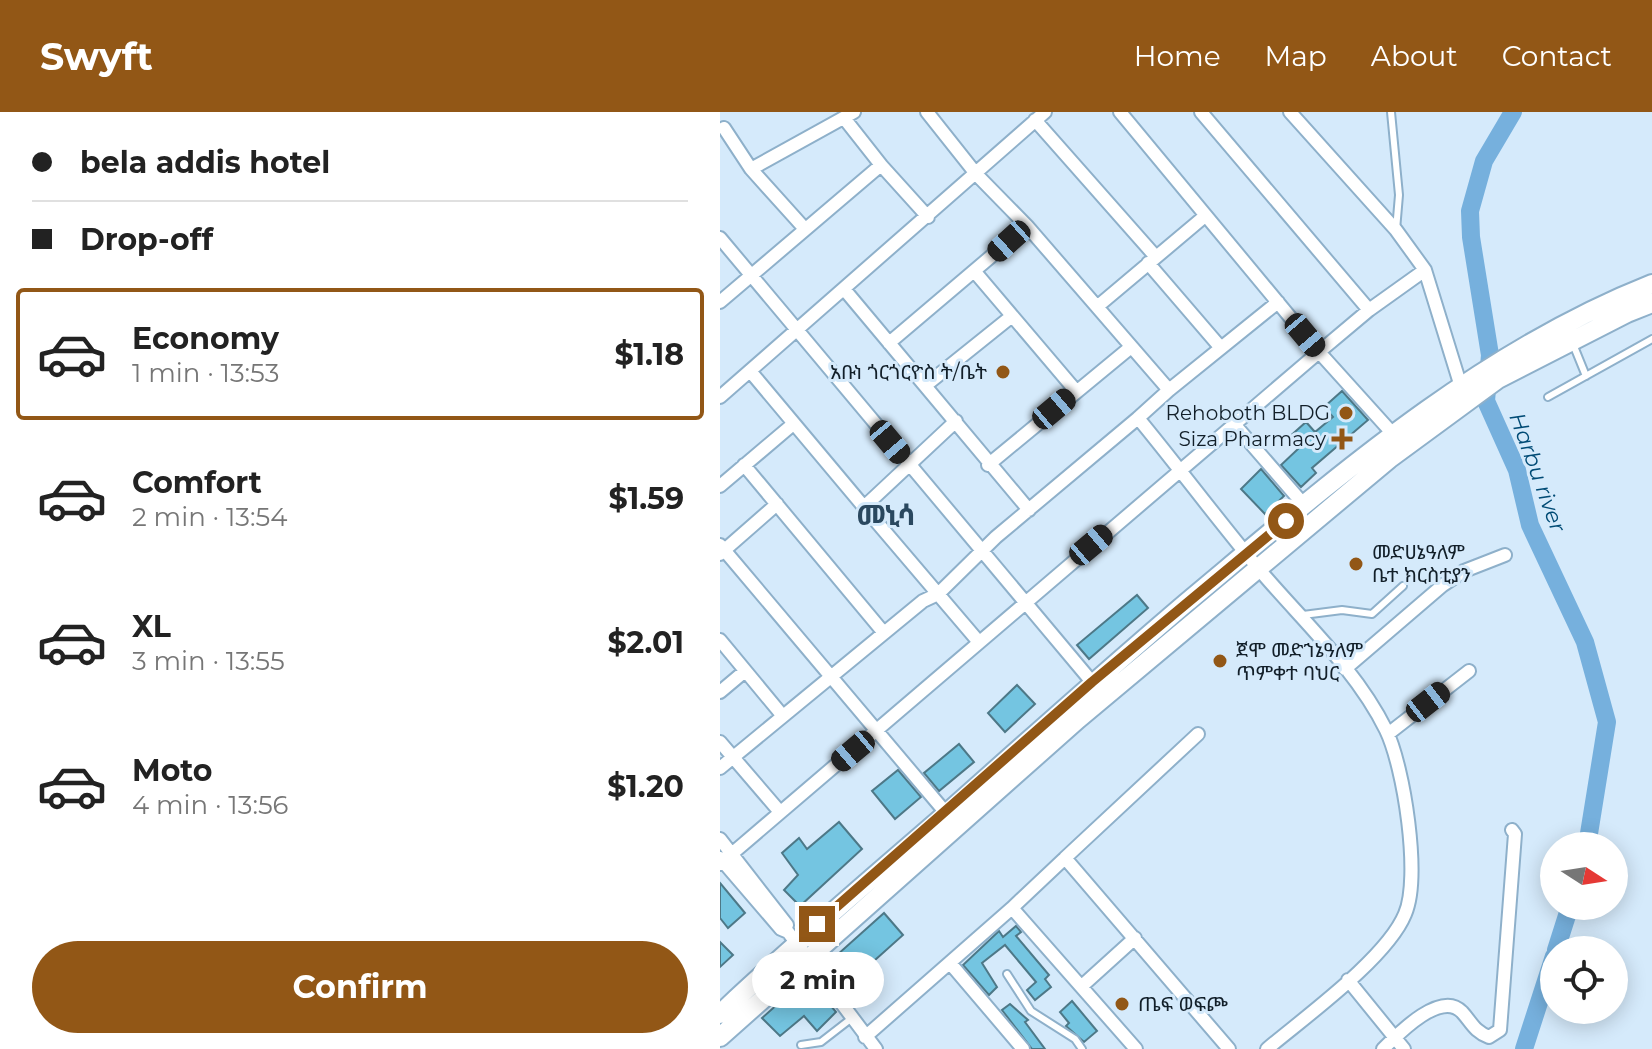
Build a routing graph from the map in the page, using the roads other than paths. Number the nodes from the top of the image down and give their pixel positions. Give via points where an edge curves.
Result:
1 (1120, 112) edge
2 (1201, 112) edge
3 (1290, 112) edge
4 (1391, 112) edge
5 (933, 114) edge
6 (849, 115) edge
7 (1040, 116) edge
8 (724, 128) dead end
9 (881, 165) junction
10 (751, 169) junction
11 (977, 175) junction
12 (1205, 216) junction
13 (928, 217) junction
14 (1027, 226) junction
15 (805, 229) junction
16 (1396, 230) junction
17 (720, 238) edge
18 (1152, 260) junction
19 (1425, 270) junction
20 (975, 272) junction
21 (753, 274) junction
22 (1652, 284) edge
23 (844, 289) junction
24 (720, 302) edge
25 (1278, 302) junction
26 (1652, 303) edge
27 (1098, 306) junction
28 (1369, 310) junction
29 (1012, 316) junction
30 (797, 331) junction
31 (1652, 339) edge
32 (1572, 340) junction
33 (889, 343) junction
34 (1131, 347) junction
35 (1221, 348) junction
36 (1319, 352) junction
37 (750, 371) junction
38 (1492, 374) junction
39 (1586, 376) junction
40 (926, 385) junction
41 (1169, 390) junction
42 (1076, 391) junction
43 (1469, 393) junction
44 (720, 397) edge
45 (1548, 397) dead end
46 (1138, 418) junction
47 (956, 421) junction
48 (1234, 424) junction
49 (792, 425) junction
50 (1393, 434) junction
51 (909, 464) junction
52 (744, 465) junction
53 (988, 465) junction
54 (1181, 470) junction
55 (720, 486) edge
56 (777, 504) junction
57 (1305, 506) junction
58 (864, 507) junction
59 (1029, 510) junction
60 (721, 550) edge
61 (983, 552) junction
62 (1247, 553) junction
63 (1505, 555) dead end
64 (1259, 569) junction
65 (1403, 586) dead end
66 (938, 594) junction
67 (1024, 601) junction
68 (1299, 615) junction
69 (884, 633) junction
70 (720, 640) edge
71 (978, 641) junction
72 (1345, 669) junction
73 (745, 671) junction
74 (1469, 671) dead end
75 (831, 675) junction
76 (1092, 682) junction
77 (720, 692) edge
78 (782, 715) junction
79 (877, 730) junction
80 (1198, 734) dead end
81 (1388, 734) junction
82 (720, 742) edge
83 (733, 758) junction
84 (720, 768) edge
85 (780, 812) junction
86 (946, 813) junction
87 (1512, 830) dead end
88 (720, 839) edge
89 (1065, 858) junction
90 (724, 859) edge
91 (1012, 908) junction
92 (792, 937) junction
93 (1135, 938) junction
94 (808, 957) junction
95 (950, 963) junction
96 (1007, 974) dead end
97 (1348, 980) junction
98 (1082, 986) junction
99 (720, 1014) edge
100 (852, 1018) junction
101 (720, 1037) edge
102 (865, 1037) junction
103 (1394, 1038) junction
104 (801, 1045) dead end
105 (876, 1049) edge
106 (1023, 1049) edge
107 (1082, 1049) edge
108 (1136, 1049) edge
109 (1229, 1049) edge
110 (1267, 1049) edge
111 (1383, 1049) edge
112 (1404, 1049) edge

1 - 12 street
2 - 28 street
3 - 16 street
4 - 16 lane via 1399,195
5 - 11 street
6 - 9 street
6 - 10 street
7 - 11 street
7 - 18 street
8 - 10 street
9 - 13 street
9 - 15 street
10 - 15 street
11 - 13 street
11 - 14 street
12 - 18 street
12 - 25 street
13 - 23 street
14 - 20 street
14 - 27 street
15 - 21 street
16 - 19 street
17 - 21 street
18 - 27 street
18 - 35 street
19 - 28 street
19 - 43 street
20 - 29 street
20 - 33 street
21 - 24 street
21 - 30 street
22 - 38 main road via 1502,358
23 - 30 street
23 - 33 street
25 - 35 street
25 - 36 street
26 - 32 main road
27 - 34 street
28 - 36 street
29 - 40 street
29 - 42 street
30 - 37 street
30 - 51 street
31 - 39 lane
32 - 38 main road
32 - 39 lane
33 - 40 street
34 - 41 street
34 - 42 street
35 - 41 street
36 - 48 street
36 - 50 street
37 - 44 street
37 - 49 street
38 - 43 main road
39 - 45 lane
40 - 47 street
41 - 46 street
42 - 53 street
43 - 50 main road
43 - 64 main road
46 - 54 street
46 - 59 street
47 - 51 street
47 - 53 street
48 - 54 street
48 - 57 street
49 - 52 street
49 - 58 street
50 - 57 main road
51 - 58 street
51 - 61 street
52 - 55 street
52 - 56 street
53 - 59 street
54 - 62 street
54 - 67 street
56 - 60 street
56 - 69 street
57 - 62 main road
58 - 66 street
59 - 61 street
60 - 75 street
61 - 66 street
61 - 67 street
62 - 64 street
62 - 76 main road
63 - 72 street via 1443,585
64 - 68 street
64 - 94 main road via 1078,719
65 - 68 lane via 1372,614 1342,610
66 - 69 street
66 - 71 street
67 - 71 street
67 - 76 street
68 - 72 street
69 - 75 street
70 - 73 street
71 - 79 street
72 - 81 street
73 - 77 street
73 - 78 street
74 - 81 street
75 - 78 street
75 - 79 street
76 - 86 main road
78 - 83 street
79 - 85 street
79 - 86 street
80 - 89 street
81 - 97 street via 1408,820 1410,899 1388,939
82 - 83 street
83 - 84 street
83 - 85 street
85 - 90 street
86 - 92 main road
87 - 103 street via 1500,1030 1489,1037 1477,1033 1452,1004 1439,1005
88 - 90 street
89 - 91 street
89 - 93 street
90 - 92 street
91 - 95 street
91 - 98 street
92 - 94 street
92 - 99 main road
93 - 98 street
93 - 109 street
94 - 100 street
94 - 101 main road
95 - 102 street
95 - 106 street
96 - 107 lane via 1031,1011
97 - 103 street
97 - 110 street
98 - 108 street
100 - 102 street
100 - 104 lane via 821,1042
102 - 105 street
103 - 111 street
103 - 112 street

